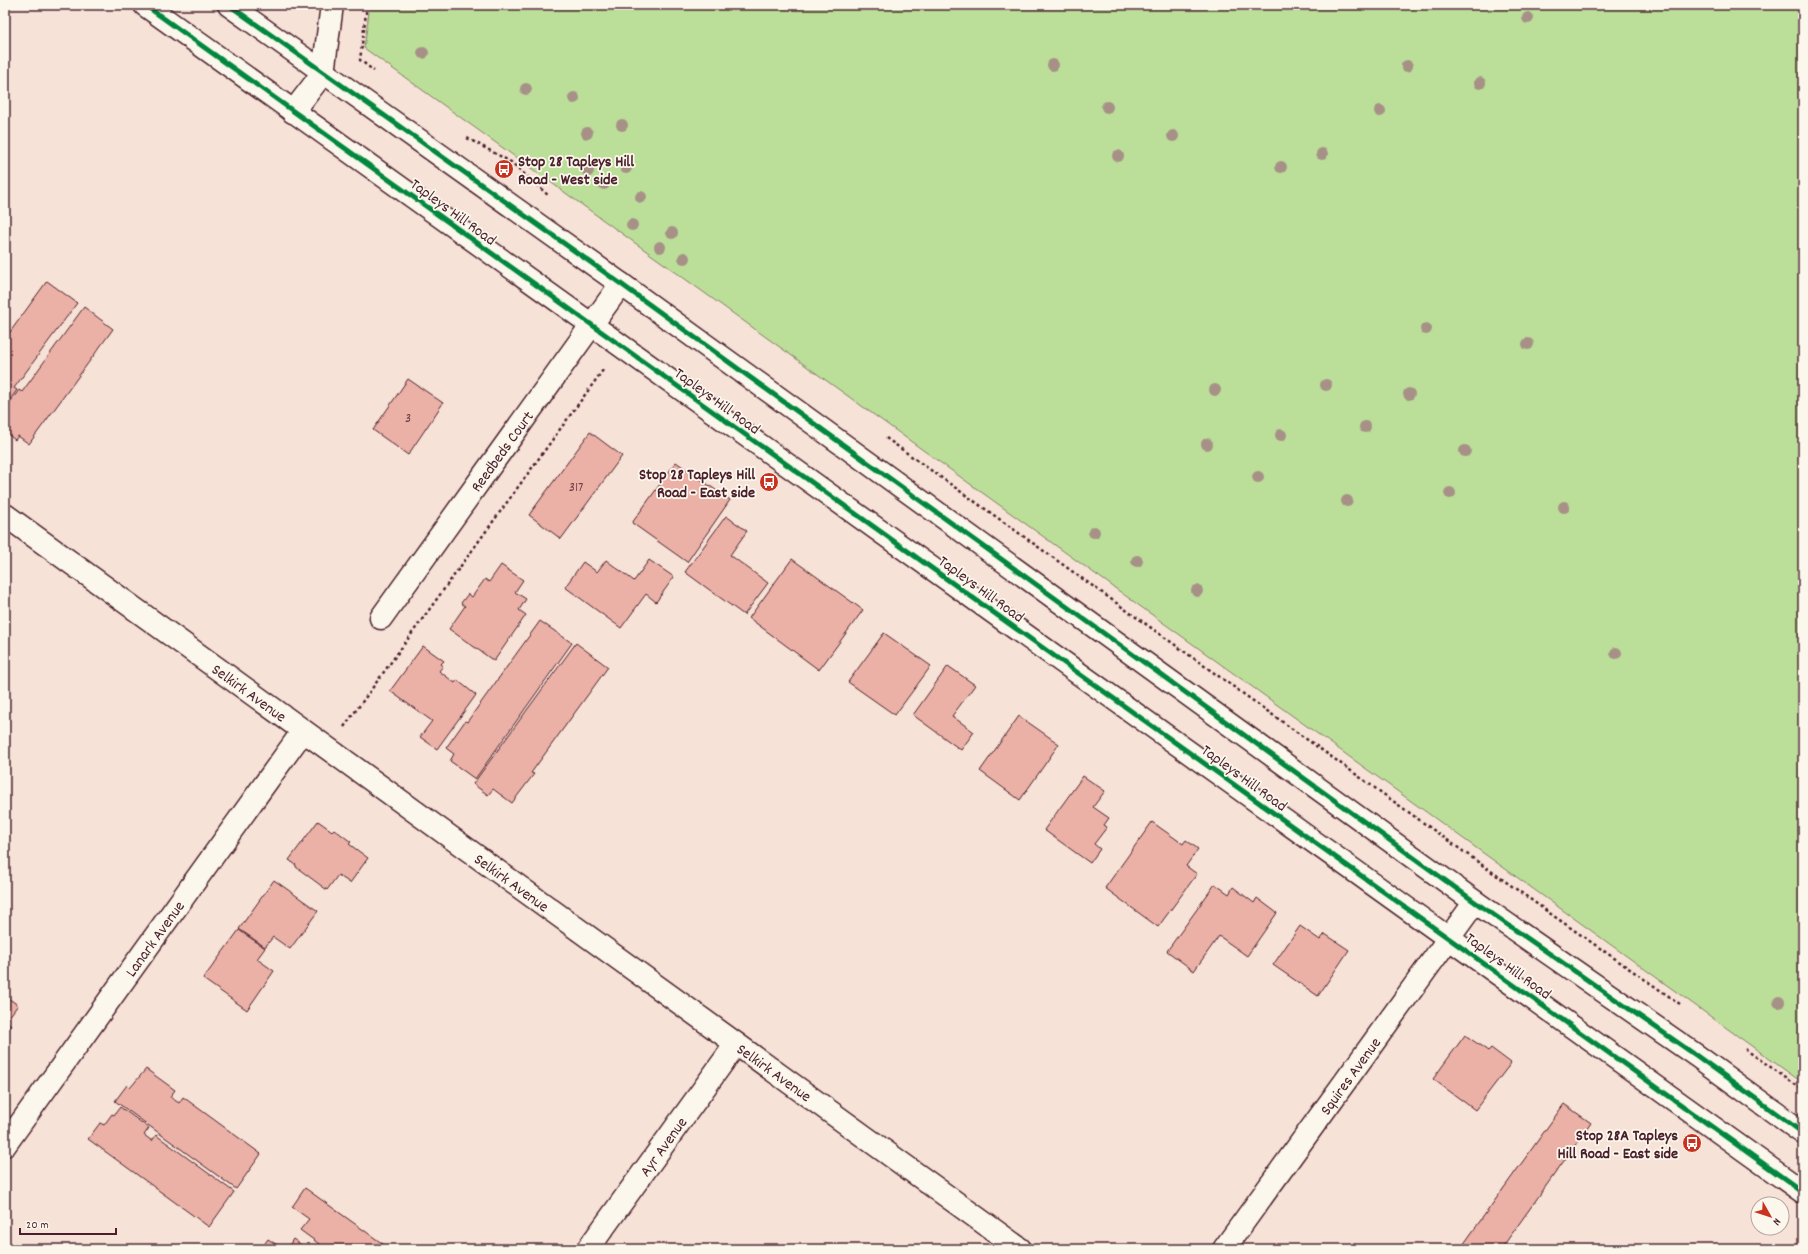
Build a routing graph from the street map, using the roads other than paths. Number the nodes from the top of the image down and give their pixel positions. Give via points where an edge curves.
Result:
1 (145, 5) edge
2 (229, 5) edge
3 (332, 5) edge
4 (322, 73) junction
5 (293, 112) junction
6 (621, 284) junction
7 (591, 325) junction
8 (5, 515) edge
9 (382, 618) dead end
10 (303, 731) junction
11 (1475, 902) junction
12 (1449, 938) junction
13 (736, 1044) junction
14 (1803, 1133) edge
15 (5, 1145) edge
16 (1803, 1192) edge
17 (588, 1249) edge
18 (1020, 1249) edge
19 (1224, 1249) edge

1 - 5 main road, Tapleys Hill Road
2 - 4 main road, Tapleys Hill Road
3 - 4 main road
4 - 5 main road
4 - 6 main road, Tapleys Hill Road
5 - 7 main road, Tapleys Hill Road
6 - 7 main road, Reedbeds Court
6 - 11 main road, Tapleys Hill Road
7 - 9 main road, Reedbeds Court
7 - 12 main road, Tapleys Hill Road
8 - 10 main road, Selkirk Avenue
10 - 13 main road, Selkirk Avenue
10 - 15 main road, Lanark Avenue
11 - 12 main road, Squires Avenue
11 - 14 main road, Tapleys Hill Road
12 - 16 main road, Tapleys Hill Road
12 - 19 main road, Squires Avenue
13 - 17 main road, Ayr Avenue
13 - 18 main road, Selkirk Avenue

